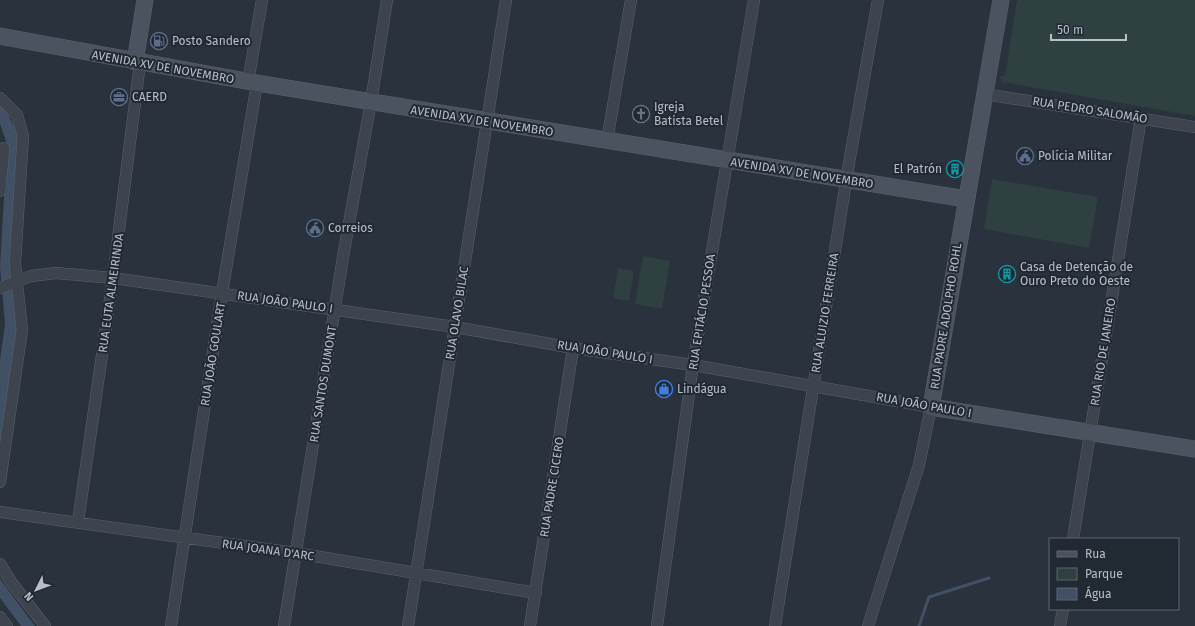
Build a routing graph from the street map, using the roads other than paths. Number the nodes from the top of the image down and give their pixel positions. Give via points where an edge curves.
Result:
1 (146, 0) edge
2 (262, 0) edge
3 (386, 0) edge
4 (506, 0) edge
5 (631, 0) edge
6 (754, 0) edge
7 (878, 0) edge
8 (1001, 0) edge
9 (0, 36) edge
10 (137, 63) junction
11 (253, 82) junction
12 (984, 94) junction
13 (0, 98) edge
14 (371, 102) junction
15 (1141, 118) junction
16 (486, 121) junction
17 (1195, 127) edge
18 (608, 141) junction
19 (4, 148) dead end
20 (728, 161) junction
21 (846, 179) junction
22 (0, 191) edge
23 (966, 199) junction
24 (113, 278) junction
25 (9, 284) edge
26 (222, 293) junction
27 (335, 309) junction
28 (455, 327) junction
29 (573, 348) junction
30 (693, 365) junction
31 (814, 386) junction
32 (931, 407) junction
33 (1090, 432) junction
34 (1195, 449) edge
35 (0, 482) edge
36 (0, 512) edge
37 (78, 522) junction
38 (184, 538) junction
39 (1073, 538) edge
40 (296, 553) junction
41 (0, 564) edge
42 (416, 573) junction
43 (536, 593) junction
44 (1063, 610) edge
45 (0, 617) edge
46 (7, 626) edge
47 (45, 626) edge
48 (171, 626) edge
49 (284, 626) edge
50 (408, 626) edge
51 (530, 626) edge
52 (657, 626) edge
53 (775, 626) edge
54 (868, 626) edge
55 (1060, 626) edge

1 - 10 street
2 - 11 street, RUA JOÃO GOULART
3 - 14 street, RUA SANTOS DUMONT
4 - 16 street, RUA OLAVO BILAC
5 - 18 street
6 - 20 street, RUA EPITÁCIO PESSOA
7 - 21 street, RUA ALUIZIO FERREIRA
8 - 12 street, RUA PADRE ADOLPHO ROHL
9 - 10 street, AVENIDA XV DE NOVEMBRO
10 - 11 street, AVENIDA XV DE NOVEMBRO
10 - 24 street, RUA EUTA ALMEIRINDA
11 - 14 street, AVENIDA XV DE NOVEMBRO
11 - 26 street, RUA JOÃO GOULART
12 - 15 street, RUA PEDRO SALOMÃO
12 - 23 street, RUA PADRE ADOLPHO ROHL
13 - 25 street via 17,115 23,136 15,263
14 - 16 street, AVENIDA XV DE NOVEMBRO
14 - 27 street, RUA SANTOS DUMONT
15 - 17 street, RUA PEDRO SALOMÃO
15 - 33 street, RUA RIO DE JANEIRO
16 - 18 street, AVENIDA XV DE NOVEMBRO
16 - 28 street, RUA OLAVO BILAC
18 - 20 street, AVENIDA XV DE NOVEMBRO
19 - 22 street
20 - 21 street, AVENIDA XV DE NOVEMBRO
20 - 30 street, RUA EPITÁCIO PESSOA
21 - 23 street, AVENIDA XV DE NOVEMBRO
21 - 31 street, RUA ALUIZIO FERREIRA
23 - 32 street, RUA PADRE ADOLPHO ROHL
24 - 25 street, RUA JOÃO PAULO I via 56,273 30,276
24 - 26 street, RUA JOÃO PAULO I
24 - 37 street, RUA EUTA ALMEIRINDA
25 - 35 street via 22,330
26 - 27 street, RUA JOÃO PAULO I
26 - 38 street, RUA JOÃO GOULART
27 - 28 street, RUA JOÃO PAULO I
27 - 40 street, RUA SANTOS DUMONT
28 - 29 street, RUA JOÃO PAULO I
28 - 42 street, RUA OLAVO BILAC
29 - 30 street, RUA JOÃO PAULO I
29 - 43 street, RUA PADRE CICERO
30 - 31 street, RUA JOÃO PAULO I
30 - 52 street, RUA EPITÁCIO PESSOA
31 - 32 street, RUA JOÃO PAULO I
31 - 53 street, RUA ALUIZIO FERREIRA
32 - 33 street, RUA JOÃO PAULO I
32 - 54 street, RUA PADRE ADOLPHO ROHL via 919,465
33 - 34 street, RUA JOÃO PAULO I
33 - 39 street, RUA RIO DE JANEIRO
36 - 37 street, RUA JOANA D'ARC
37 - 38 street, RUA JOANA D'ARC
38 - 40 street, RUA JOANA D'ARC
38 - 48 street, RUA JOÃO GOULART
40 - 42 street, RUA JOANA D'ARC
40 - 49 street, RUA SANTOS DUMONT
41 - 47 street
42 - 43 street, RUA JOANA D'ARC
42 - 50 street, RUA OLAVO BILAC
43 - 51 street, RUA PADRE CICERO
44 - 55 street
45 - 46 street

